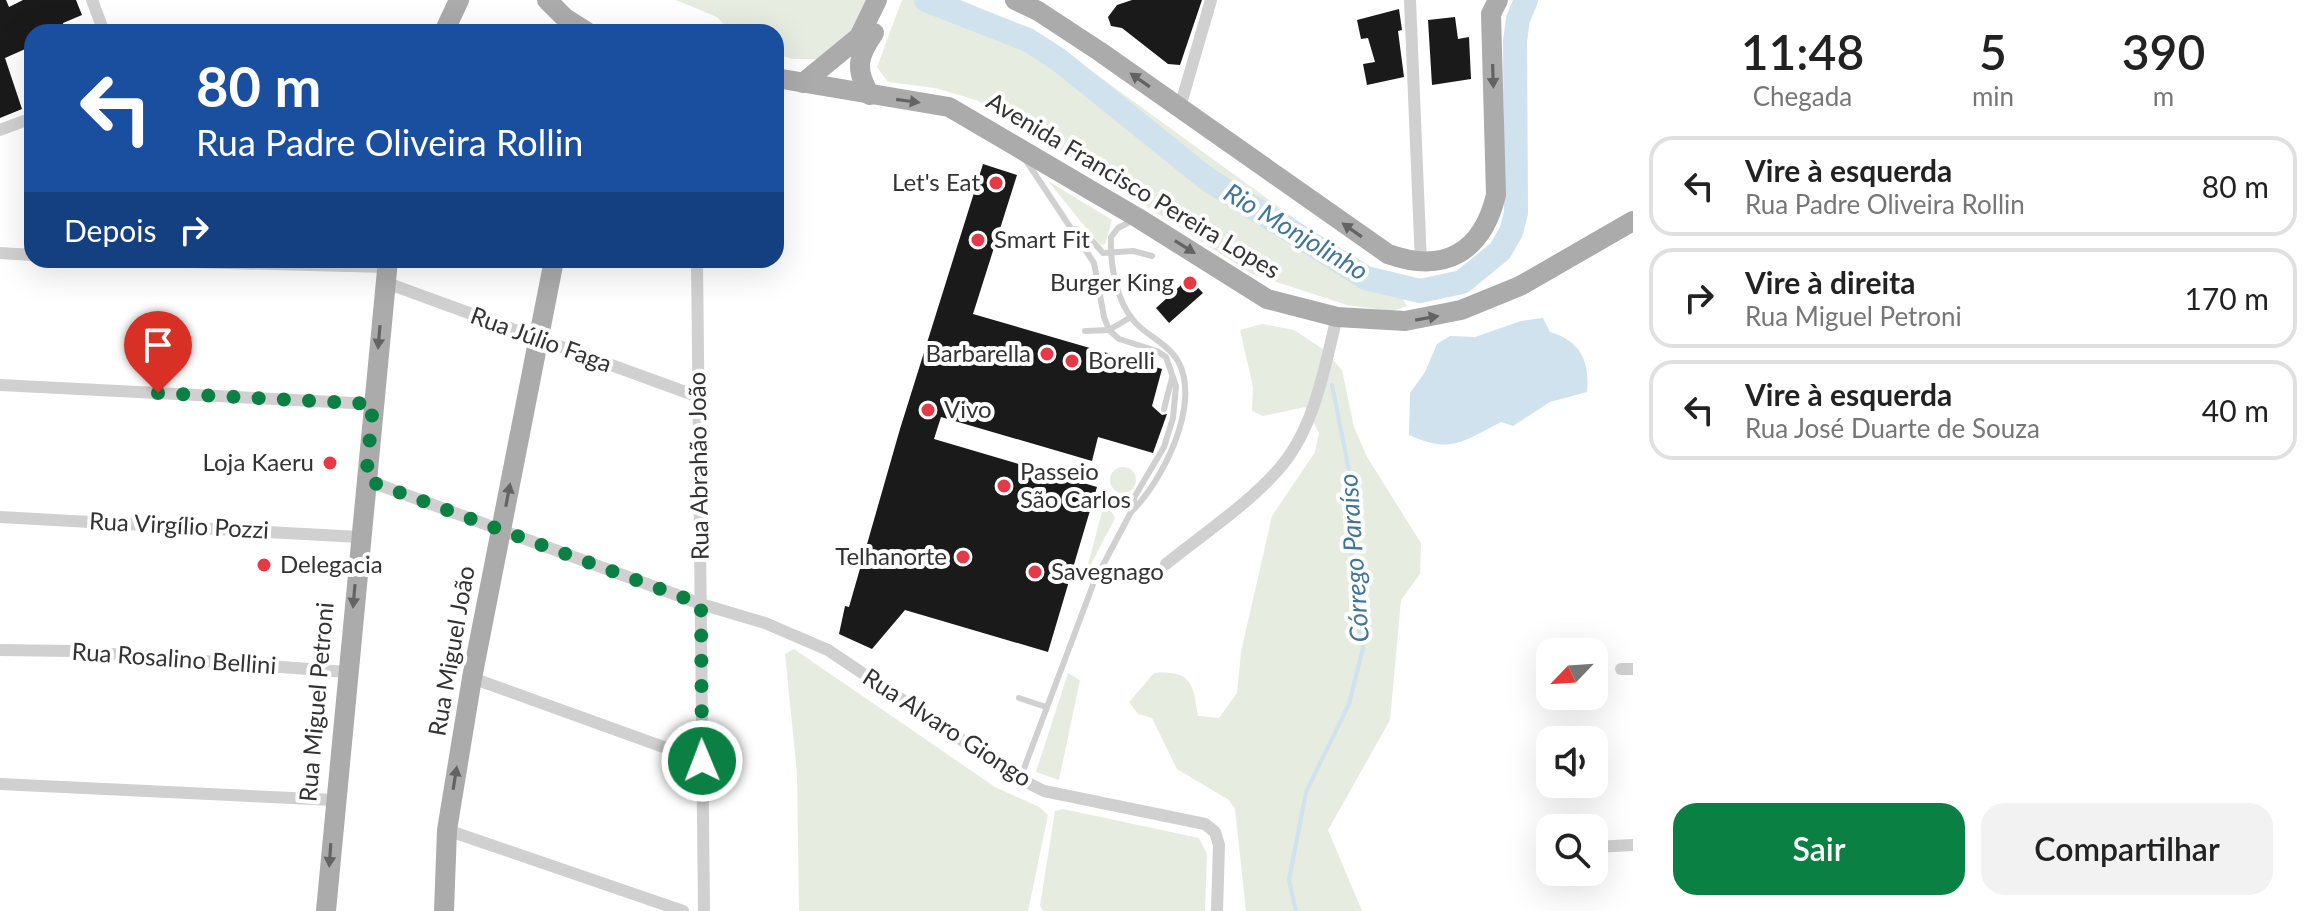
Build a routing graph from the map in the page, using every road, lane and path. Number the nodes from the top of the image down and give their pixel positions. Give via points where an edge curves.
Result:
1 (92, 0) edge
2 (459, 0) edge
3 (547, 0) edge
4 (877, 0) edge
5 (887, 0) edge
6 (1015, 0) edge
7 (1211, 0) edge
8 (1410, 0) edge
9 (1498, 0) edge
10 (101, 24) edge
11 (448, 24) edge
12 (574, 24) edge
13 (784, 79) edge
14 (803, 83) junction
15 (870, 95) junction
16 (1180, 107) junction
17 (24, 121) edge
18 (0, 130) edge
19 (1018, 147) junction
20 (1138, 218) junction
21 (1633, 221) edge
22 (1075, 229) junction
23 (0, 253) edge
24 (24, 254) edge
25 (1112, 254) junction
26 (1152, 256) dead end
27 (1421, 263) junction
28 (331, 268) edge
29 (552, 268) edge
30 (697, 268) edge
31 (386, 270) edge
32 (1131, 317) junction
33 (1337, 317) junction
34 (1109, 330) junction
35 (1085, 331) dead end
36 (537, 341) junction
37 (1174, 373) junction
38 (0, 385) edge
39 (699, 397) junction
40 (373, 404) junction
41 (1164, 409) dead end
42 (366, 480) junction
43 (1131, 512) junction
44 (0, 517) edge
45 (500, 532) junction
46 (359, 537) junction
47 (1166, 564) dead end
48 (701, 604) junction
49 (0, 650) edge
50 (347, 672) junction
51 (472, 678) junction
52 (1019, 698) dead end
53 (1046, 707) junction
54 (702, 761) junction
55 (1020, 779) junction
56 (0, 784) edge
57 (334, 800) junction
58 (447, 830) junction
59 (1633, 845) edge
60 (1608, 846) edge
61 (326, 911) edge
62 (444, 911) edge
63 (683, 911) edge
64 (704, 911) edge
65 (1217, 911) edge

1 - 10 street
2 - 11 main road
3 - 12 main road
4 - 14 main road via 859,37
5 - 15 main road via 858,60 858,76
16 -> 6 main road
7 - 16 street
8 - 27 street
9 -> 27 main road via 1491,14 1496,195 1491,216 1462,251
13 - 14 main road, Avenida Francisco Pereira Lopes
14 - 15 main road, Avenida Francisco Pereira Lopes
15 -> 19 main road, Avenida Francisco Pereira Lopes via 949,107
27 -> 16 main road via 1388,254
17 - 18 street
19 - 20 main road, Avenida Francisco Pereira Lopes
19 - 22 lane
20 - 25 lane via 1111,237
20 -> 33 main road, Avenida Francisco Pereira Lopes via 1267,299
33 -> 21 main road, Avenida Francisco Pereira Lopes via 1405,321 1461,310 1520,286
22 - 25 lane via 1103,253
22 - 34 lane via 1077,241 1094,263
23 - 24 street
25 - 26 lane via 1133,251
25 - 32 lane via 1120,295
28 - 31 street, Rua Júlio Faga
29 - 36 main road, Rua Miguel João
30 - 39 street, Rua Abrahão João
31 - 36 street, Rua Júlio Faga
31 -> 40 main road, Rua Miguel Petroni
32 - 34 lane
32 - 43 lane via 1179,363 1183,390 1177,438
33 - 47 street via 1316,399 1279,469
34 - 35 lane
34 - 37 lane via 1119,339 1157,351
36 - 39 street, Rua Júlio Faga
45 -> 36 main road, Rua Miguel João
37 - 41 lane
37 - 43 lane via 1170,431
38 - 40 street
39 - 48 street, Rua Abrahão João
40 - 42 main road, Rua Miguel Petroni
42 - 45 street, Rua Alvaro Giongo
42 - 46 main road, Rua Miguel Petroni
43 - 53 lane via 1094,582
44 - 46 street, Rua Virgílio Pozzi
45 - 48 street, Rua Alvaro Giongo
45 - 51 main road, Rua Miguel João
46 -> 50 main road, Rua Miguel Petroni
48 - 54 street, Rua Abrahão João
48 - 55 street, Rua Alvaro Giongo via 828,650
49 - 50 street, Rua Rosalino Bellini
50 - 57 main road, Rua Miguel Petroni
51 - 54 street
58 -> 51 main road, Rua Miguel João
52 - 53 lane
53 - 55 lane
54 - 64 street, Rua Abrahão João
55 - 65 street, Rua Alvaro Giongo via 1044,791 1205,824 1219,845
56 - 57 street
57 -> 61 main road, Rua Miguel Petroni
58 - 62 main road, Rua Miguel João
58 - 63 street
59 - 60 street

